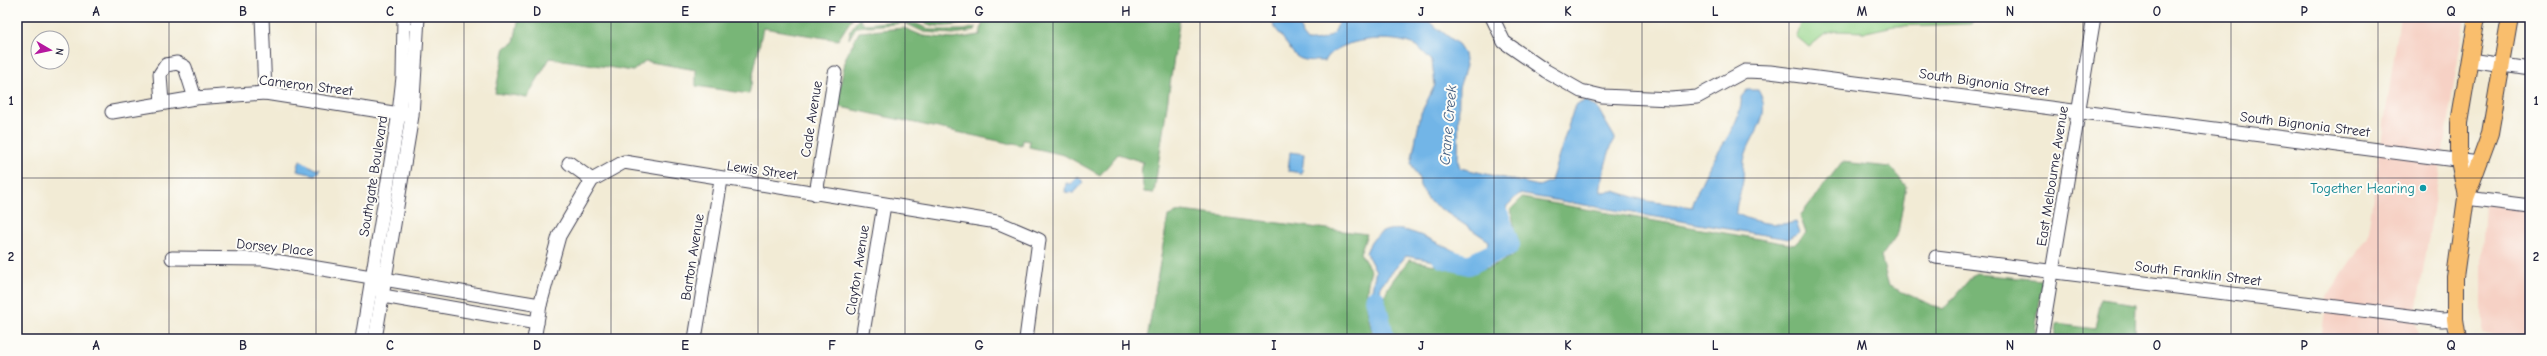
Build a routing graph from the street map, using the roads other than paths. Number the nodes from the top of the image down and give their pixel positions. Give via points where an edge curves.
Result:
1 (262, 17) edge
2 (404, 17) edge
3 (418, 17) edge
4 (1492, 17) edge
5 (2094, 17) edge
6 (2477, 17) edge
7 (2496, 17) edge
8 (2510, 17) edge
9 (2506, 36) junction
10 (2470, 60) junction
11 (2502, 65) junction
12 (2530, 69) edge
13 (835, 73) dead end
14 (265, 93) junction
15 (195, 98) junction
16 (162, 103) junction
17 (2079, 111) junction
18 (112, 112) dead end
19 (399, 113) junction
20 (412, 116) junction
21 (2459, 160) junction
22 (569, 163) dead end
23 (2479, 163) junction
24 (592, 180) junction
25 (721, 180) junction
26 (816, 194) junction
27 (2466, 198) junction
28 (884, 205) junction
29 (2530, 206) edge
30 (1936, 257) dead end
31 (172, 258) dead end
32 (2053, 271) junction
33 (373, 277) junction
34 (386, 279) junction
35 (383, 296) junction
36 (540, 305) junction
37 (2455, 319) junction
38 (537, 323) junction
39 (362, 339) edge
40 (376, 339) edge
41 (534, 339) edge
42 (695, 339) edge
43 (862, 339) edge
44 (1026, 339) edge
45 (2041, 339) edge
46 (2451, 339) edge
47 (2458, 339) edge

1 - 14 street
2 - 19 street, Southgate Boulevard via 403,77
3 - 20 street, Southgate Boulevard
4 - 17 street, South Bignonia Street via 1504,42 1581,91 1602,96 1671,99 1697,97 1745,71
5 - 17 street, East Melbourne Avenue
6 - 10 main road
7 - 9 main road
8 - 9 main road
9 - 11 main road
10 - 11 street
10 - 21 main road via 2459,123
11 - 12 street
11 - 23 main road via 2490,133
13 - 26 street, Cade Avenue
14 - 15 street, Cameron Street
14 - 19 street, Cameron Street
15 - 16 street, Cameron Street
15 - 16 street via 185,67 173,63 166,65 160,74
16 - 18 street, Cameron Street
17 - 21 street, South Bignonia Street
17 - 32 street, East Melbourne Avenue
19 - 20 street, Cameron Street
19 - 33 street, Southgate Boulevard
20 - 34 street, Southgate Boulevard
21 - 23 street, South Bignonia Street
21 - 27 main road
22 - 24 street
23 - 27 main road
24 - 25 street, Lewis Street via 624,162
24 - 36 street via 559,236
25 - 26 street, Lewis Street
25 - 42 street, Barton Avenue
26 - 28 street, Lewis Street
27 - 29 street
27 - 37 main road via 2456,277
28 - 43 street, Clayton Avenue
28 - 44 street, Lewis Street via 997,222 1043,238
30 - 32 street, South Franklin Street
31 - 33 street, Dorsey Place via 263,259
32 - 37 street, South Franklin Street
32 - 45 street, East Melbourne Avenue
33 - 34 street, Dorsey Place
33 - 35 street
33 - 39 street, Southgate Boulevard
34 - 35 street, Southgate Boulevard
34 - 36 street, Dorsey Place
35 - 38 street
35 - 40 street, Southgate Boulevard
36 - 38 street
37 - 46 street
37 - 47 main road
38 - 41 street

